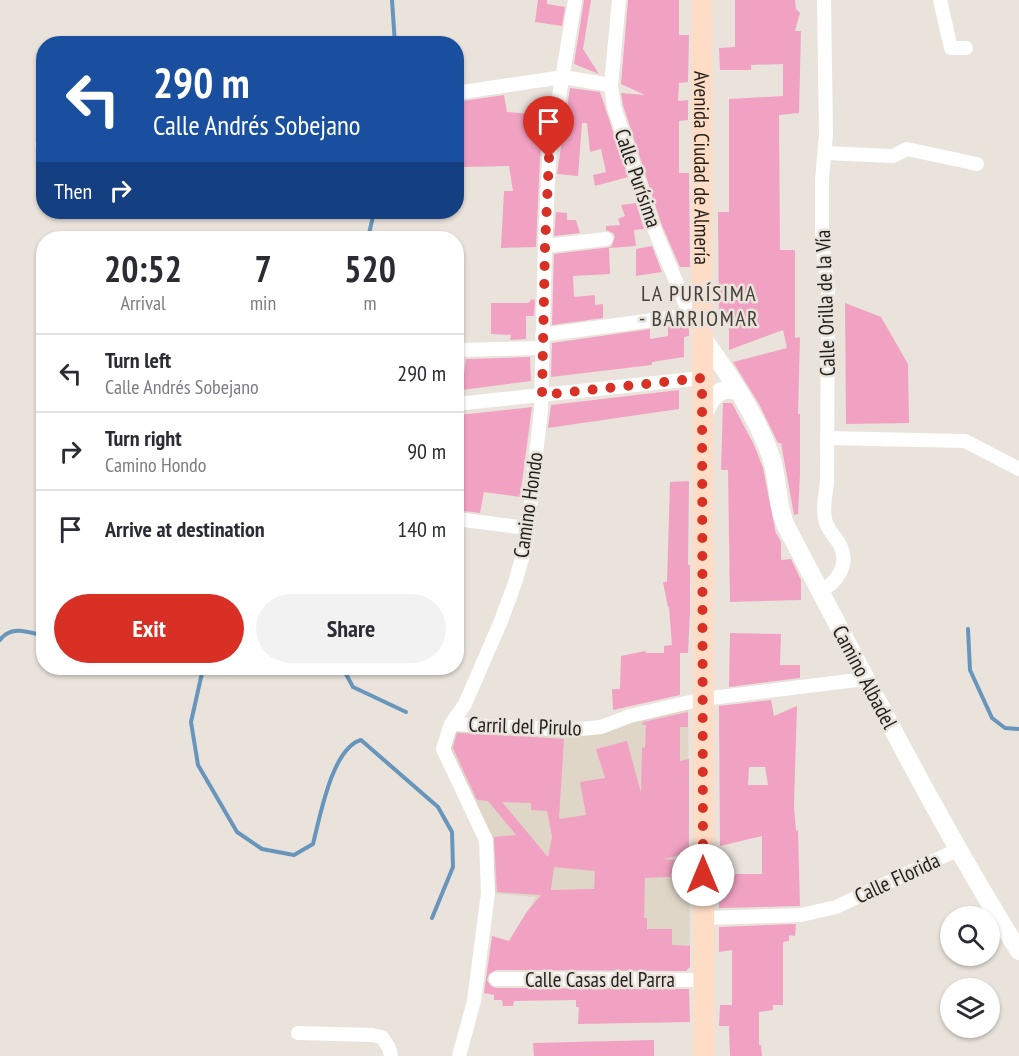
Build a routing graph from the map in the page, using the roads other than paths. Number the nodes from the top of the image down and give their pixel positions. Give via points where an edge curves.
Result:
1 (575, 0) edge
2 (619, 0) edge
3 (702, 0) edge
4 (824, 0) edge
5 (940, 0) edge
6 (966, 48) dead end
7 (563, 77) junction
8 (611, 85) junction
9 (464, 92) edge
10 (825, 153) junction
11 (977, 164) dead end
12 (606, 239) dead end
13 (545, 246) junction
14 (696, 314) junction
15 (702, 337) junction
16 (542, 342) junction
17 (464, 349) edge
18 (702, 378) junction
19 (739, 392) junction
20 (542, 395) junction
21 (464, 403) edge
22 (702, 419) junction
23 (827, 438) junction
24 (702, 452) junction
25 (1019, 469) edge
26 (464, 520) edge
27 (527, 528) junction
28 (820, 592) junction
29 (865, 679) junction
30 (703, 699) junction
31 (451, 724) junction
32 (959, 849) junction
33 (703, 918) junction
34 (1019, 951) edge
35 (496, 979) dead end
36 (703, 980) junction
37 (298, 1033) dead end
38 (391, 1056) edge
39 (459, 1056) edge
40 (704, 1056) edge

1 - 7 street, Camino Hondo
2 - 8 street, Calle Purísima
3 - 14 main road, Avenida Ciudad de Almería
4 - 10 street, Calle Orilla de la Vía
5 - 6 street via 951,48
7 - 8 street
7 - 9 street
7 - 13 street, Camino Hondo via 549,158
8 - 14 street, Calle Purísima via 614,107 653,226
10 - 11 street via 893,156 907,149
10 - 23 street, Calle Orilla de la Vía via 822,241 828,287
12 - 13 street
13 - 16 street, Camino Hondo
14 - 15 main road, Avenida Ciudad de Almería
14 - 16 street
15 - 18 main road, Avenida Ciudad de Almería
15 - 19 main road, Camino Albadel
16 - 17 street
16 - 20 street, Camino Hondo
18 - 20 street
18 - 22 main road, Avenida Ciudad de Almería
18 - 24 main road via 691,397 690,452
19 - 22 main road via 720,390
19 - 28 main road, Camino Albadel via 772,459 784,522
20 - 21 street
20 - 27 street, Camino Hondo
22 - 24 main road, Avenida Ciudad de Almería
23 - 25 street via 965,441
23 - 28 street, Calle Orilla de la Vía via 825,517 843,559 840,575
24 - 30 main road, Avenida Ciudad de Almería
26 - 27 street
27 - 31 street, Camino Hondo via 515,583 465,704
28 - 29 main road, Camino Albadel
29 - 30 street, Carril del Pirulo
29 - 32 main road, Camino Albadel
30 - 31 street, Carril del Pirulo via 630,716 601,728
30 - 33 main road, Avenida Ciudad de Almería
31 - 39 street, Camino Hondo via 443,749 486,840 488,893 474,1001
32 - 33 street, Calle Florida via 836,907 801,915
32 - 34 main road, Camino Albadel
33 - 36 main road, Avenida Ciudad de Almería
35 - 36 street, Calle Casas del Parra
36 - 40 main road, Avenida Ciudad de Almería
37 - 38 street via 382,1037

